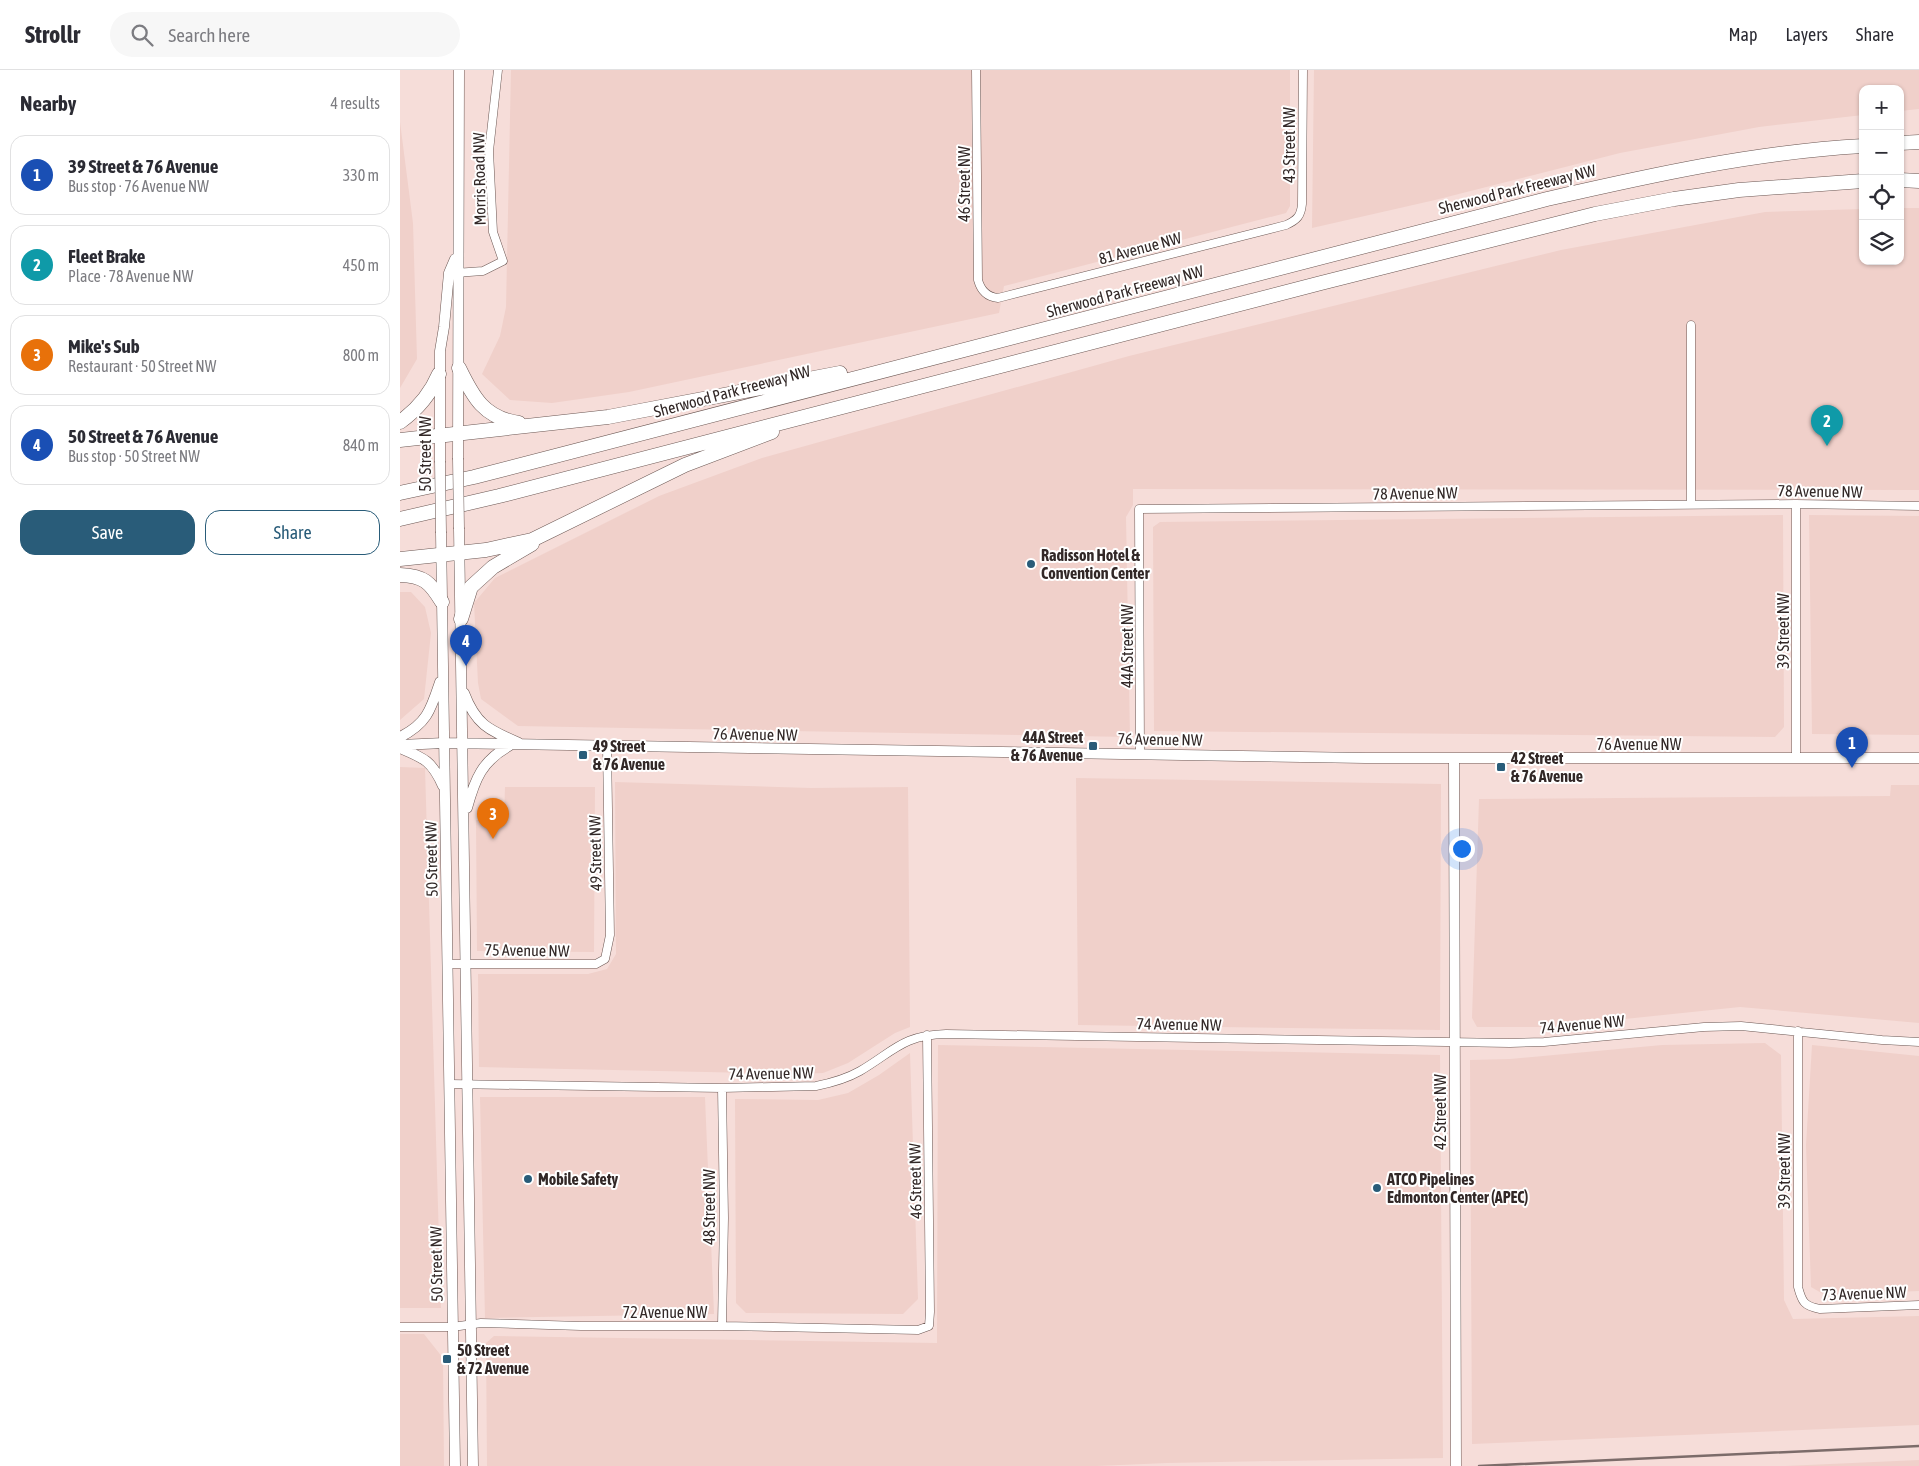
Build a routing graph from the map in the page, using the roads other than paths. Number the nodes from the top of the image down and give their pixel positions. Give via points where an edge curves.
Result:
1 (459, 70) edge
2 (498, 70) edge
3 (976, 70) edge
4 (1303, 70) edge
5 (1919, 142) edge
6 (1904, 143) edge
7 (1859, 146) edge
8 (1904, 180) edge
9 (1919, 180) edge
10 (1859, 181) edge
11 (1297, 219) joint
12 (453, 273) junction
13 (988, 295) joint
14 (1691, 325) dead end
15 (459, 368) junction
16 (440, 374) junction
17 (870, 374) junction
18 (804, 417) junction
19 (400, 422) edge
20 (534, 426) junction
21 (458, 434) junction
22 (440, 436) junction
23 (400, 440) edge
24 (400, 493) edge
25 (1691, 504) junction
26 (1796, 504) junction
27 (1919, 506) edge
28 (1140, 509) joint
29 (400, 519) edge
30 (556, 529) junction
31 (460, 552) junction
32 (441, 554) junction
33 (400, 559) edge
34 (400, 575) edge
35 (442, 602) junction
36 (461, 619) junction
37 (442, 674) junction
38 (462, 687) junction
39 (400, 737) edge
40 (444, 744) junction
41 (462, 745) junction
42 (510, 745) junction
43 (525, 745) junction
44 (400, 746) edge
45 (608, 747) junction
46 (1140, 754) junction
47 (1454, 758) junction
48 (1796, 758) junction
49 (1919, 758) edge
50 (444, 789) junction
51 (463, 818) junction
52 (605, 959) joint
53 (465, 963) junction
54 (447, 964) junction
55 (1798, 1031) junction
56 (927, 1035) junction
57 (1919, 1042) edge
58 (1455, 1044) junction
59 (449, 1084) junction
60 (467, 1084) junction
61 (722, 1088) junction
62 (1919, 1305) edge
63 (1809, 1307) joint
64 (471, 1323) junction
65 (722, 1326) junction
66 (929, 1326) joint
67 (400, 1327) edge
68 (452, 1327) junction
69 (455, 1466) edge
70 (473, 1466) edge
71 (1456, 1466) edge

1 - 12 main road, 50 Street NW via 457,254
2 - 12 street, Morris Road NW via 489,151 493,232 503,261 483,271
3 - 13 street, 46 Street NW via 978,280
4 - 11 street, 43 Street NW via 1302,204
5 - 6 highway
7 - 17 highway, Sherwood Park Freeway NW via 1753,156 1548,199
8 - 9 highway
10 - 18 highway via 1740,190 1604,212
11 - 13 street, 81 Avenue NW via 1278,227 1005,298
12 - 15 main road, 50 Street NW
12 - 16 main road, 50 Street NW via 440,351
14 - 25 street
15 - 20 highway via 472,395 495,416
15 - 21 main road, 50 Street NW
16 - 19 highway via 421,405
16 - 22 main road, 50 Street NW
17 - 20 highway via 842,372 655,409
17 - 24 highway, Sherwood Park Freeway NW via 474,477
18 - 29 highway
18 - 30 highway via 685,465
20 - 21 highway
21 - 22 highway
21 - 31 main road, 50 Street NW, bridge
22 - 23 highway
22 - 32 main road, 50 Street NW, bridge
25 - 26 street, 78 Avenue NW
25 - 28 street, 78 Avenue NW
26 - 27 street, 78 Avenue NW
26 - 48 street, 39 Street NW
28 - 46 street, 44A Street NW
30 - 31 highway via 508,546
30 - 36 highway via 482,576 471,587
31 - 32 highway
31 - 36 main road, 50 Street NW
32 - 33 highway
32 - 35 main road, 50 Street NW
34 - 35 highway via 422,578
35 - 37 main road, 50 Street NW
36 - 38 main road, 50 Street NW
37 - 39 main road via 426,717 414,730
37 - 40 main road, 50 Street NW
38 - 41 main road, 50 Street NW
38 - 43 main road via 484,726
40 - 41 main road, 76 Avenue NW
40 - 44 main road, 76 Avenue NW
40 - 50 main road, 50 Street NW
41 - 42 main road, 76 Avenue NW
41 - 51 main road, 50 Street NW
42 - 43 main road, 76 Avenue NW
42 - 51 main road via 483,766
43 - 45 main road, 76 Avenue NW
44 - 50 main road via 428,761
45 - 46 main road, 76 Avenue NW
45 - 52 street, 49 Street NW via 610,935
46 - 47 main road, 76 Avenue NW
47 - 48 main road, 76 Avenue NW
47 - 58 main road, 42 Street NW
48 - 49 main road, 76 Avenue NW
50 - 54 main road, 50 Street NW
51 - 53 main road, 50 Street NW
52 - 53 street, 75 Avenue NW via 596,964
53 - 54 street, 75 Avenue NW
53 - 60 main road, 50 Street NW
54 - 59 main road, 50 Street NW
55 - 57 street, 74 Avenue NW
55 - 58 street, 74 Avenue NW via 1725,1026 1544,1042
55 - 63 street, 39 Street NW via 1798,1287 1801,1300
56 - 58 street, 74 Avenue NW
56 - 61 street, 74 Avenue NW via 906,1041 859,1072 830,1083 800,1087
56 - 66 street, 46 Street NW
58 - 71 main road, 42 Street NW
59 - 60 street, 74 Avenue NW
59 - 68 main road, 50 Street NW
60 - 61 street, 74 Avenue NW
60 - 64 main road, 50 Street NW
61 - 65 street, 48 Street NW
62 - 63 street, 73 Avenue NW
64 - 65 street, 72 Avenue NW
64 - 68 street, 72 Avenue NW
64 - 70 main road, 50 Street NW
65 - 66 street, 72 Avenue NW via 918,1330
67 - 68 street, 72 Avenue NW
68 - 69 main road, 50 Street NW

